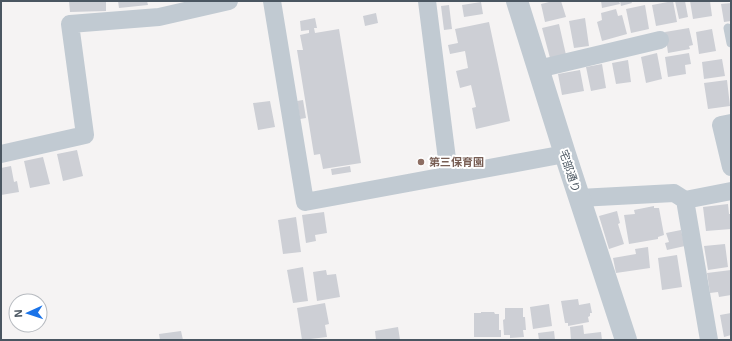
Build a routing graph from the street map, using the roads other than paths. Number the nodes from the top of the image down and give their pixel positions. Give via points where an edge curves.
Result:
1 (229, 1) edge
2 (272, 1) edge
3 (427, 1) edge
4 (517, 1) edge
5 (728, 28) dead end
6 (660, 40) dead end
7 (731, 43) edge
8 (538, 69) junction
9 (731, 123) edge
10 (1, 154) edge
11 (565, 154) junction
12 (731, 167) edge
13 (449, 175) junction
14 (731, 192) edge
15 (579, 198) junction
16 (685, 200) junction
17 (626, 340) edge
18 (709, 340) edge

1 - 10 street via 159,17 70,24 85,135
2 - 13 street via 305,202
3 - 13 street
4 - 8 street, 宅部通り
5 - 7 lane
6 - 8 street
8 - 11 street, 宅部通り
9 - 12 street via 721,125
11 - 13 street
11 - 15 street, 宅部通り
14 - 16 street
15 - 16 street via 674,193
15 - 17 street, 宅部通り
16 - 18 street

